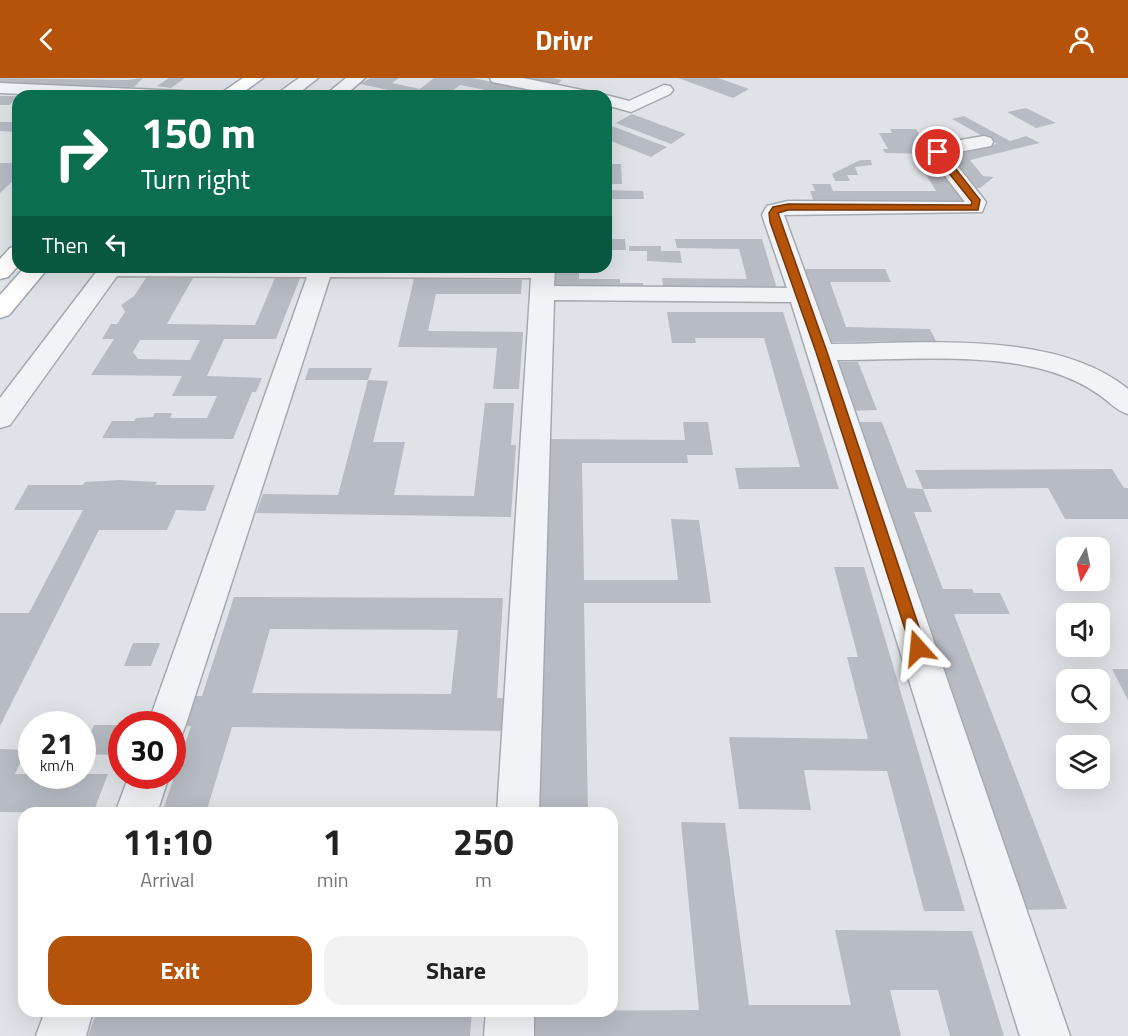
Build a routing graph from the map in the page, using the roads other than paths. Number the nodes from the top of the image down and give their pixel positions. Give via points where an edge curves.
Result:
1 (255, 78) edge
2 (310, 78) edge
3 (357, 78) edge
4 (498, 78) edge
5 (0, 88) edge
6 (46, 90) edge
7 (225, 90) edge
8 (293, 90) edge
9 (341, 90) edge
10 (557, 90) edge
11 (664, 90) dead end
12 (612, 102) edge
13 (631, 107) junction
14 (612, 115) edge
15 (984, 142) dead end
16 (12, 260) edge
17 (0, 273) edge
18 (32, 273) edge
19 (117, 273) edge
20 (320, 273) edge
21 (444, 273) edge
22 (542, 277) edge
23 (800, 295) junction
24 (0, 310) edge
25 (822, 352) junction
26 (1128, 404) edge
27 (0, 418) edge
28 (170, 711) edge
29 (144, 789) edge
30 (138, 807) edge
31 (519, 807) edge
32 (67, 1017) edge
33 (510, 1017) edge
34 (60, 1036) edge
35 (509, 1036) edge
36 (1045, 1036) edge

1 - 7 main road
2 - 8 street
3 - 9 street
4 - 10 street
5 - 6 street
11 - 13 street
12 - 13 street
13 - 14 street
15 - 23 street via 944,148 938,154 976,202 975,208 774,210 774,222
16 - 17 main road
18 - 24 main road
19 - 27 street
20 - 28 street
21 - 22 street
22 - 23 street
22 - 31 street
23 - 25 street
25 - 26 street via 982,352 1024,357 1084,374
25 - 36 street
29 - 30 street
32 - 34 street
33 - 35 street

